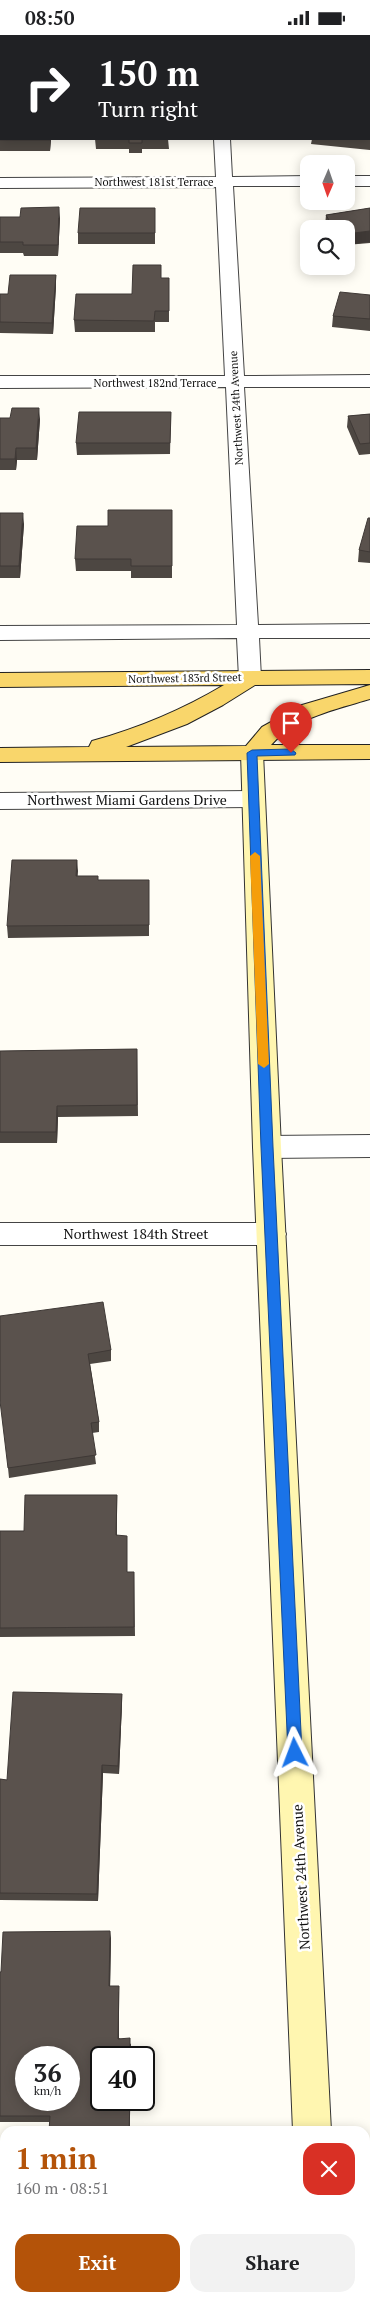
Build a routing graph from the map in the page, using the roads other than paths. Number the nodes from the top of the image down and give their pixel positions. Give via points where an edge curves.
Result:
1 (222, 140) edge
2 (224, 181) junction
3 (300, 181) edge
4 (355, 181) edge
5 (370, 181) edge
6 (0, 183) edge
7 (370, 381) edge
8 (0, 382) edge
9 (235, 383) junction
10 (370, 631) edge
11 (248, 632) junction
12 (0, 633) edge
13 (370, 677) edge
14 (250, 678) junction
15 (0, 680) edge
16 (370, 692) edge
17 (370, 752) edge
18 (252, 753) junction
19 (67, 754) junction
20 (0, 755) edge
21 (253, 799) junction
22 (0, 801) edge
23 (267, 1147) junction
24 (370, 1147) edge
25 (0, 1234) edge
26 (272, 1234) junction
27 (312, 2126) edge

1 - 2 street, Northwest 24th Avenue
2 - 3 street, Northwest 181st Terrace
2 - 6 street, Northwest 181st Terrace
2 - 9 street, Northwest 24th Avenue
4 - 5 street
7 - 9 street, Northwest 182nd Terrace
8 - 9 street, Northwest 182nd Terrace
9 - 11 street, Northwest 24th Avenue
10 - 11 street
11 - 12 street
11 - 14 street, Northwest 24th Avenue
13 - 14 main road, Northwest 183rd Street
14 - 15 main road, Northwest 183rd Street
14 - 19 main road via 219,700 173,721 107,745
16 - 18 main road via 310,710 270,732
17 - 18 main road
18 - 19 main road
18 - 21 street, Northwest 24th Avenue
19 - 20 main road
21 - 22 street, Northwest Miami Gardens Drive
21 - 23 street, Northwest 24th Avenue
23 - 24 street
23 - 26 street, Northwest 24th Avenue
25 - 26 street, Northwest 184th Street
26 - 27 street, Northwest 24th Avenue

